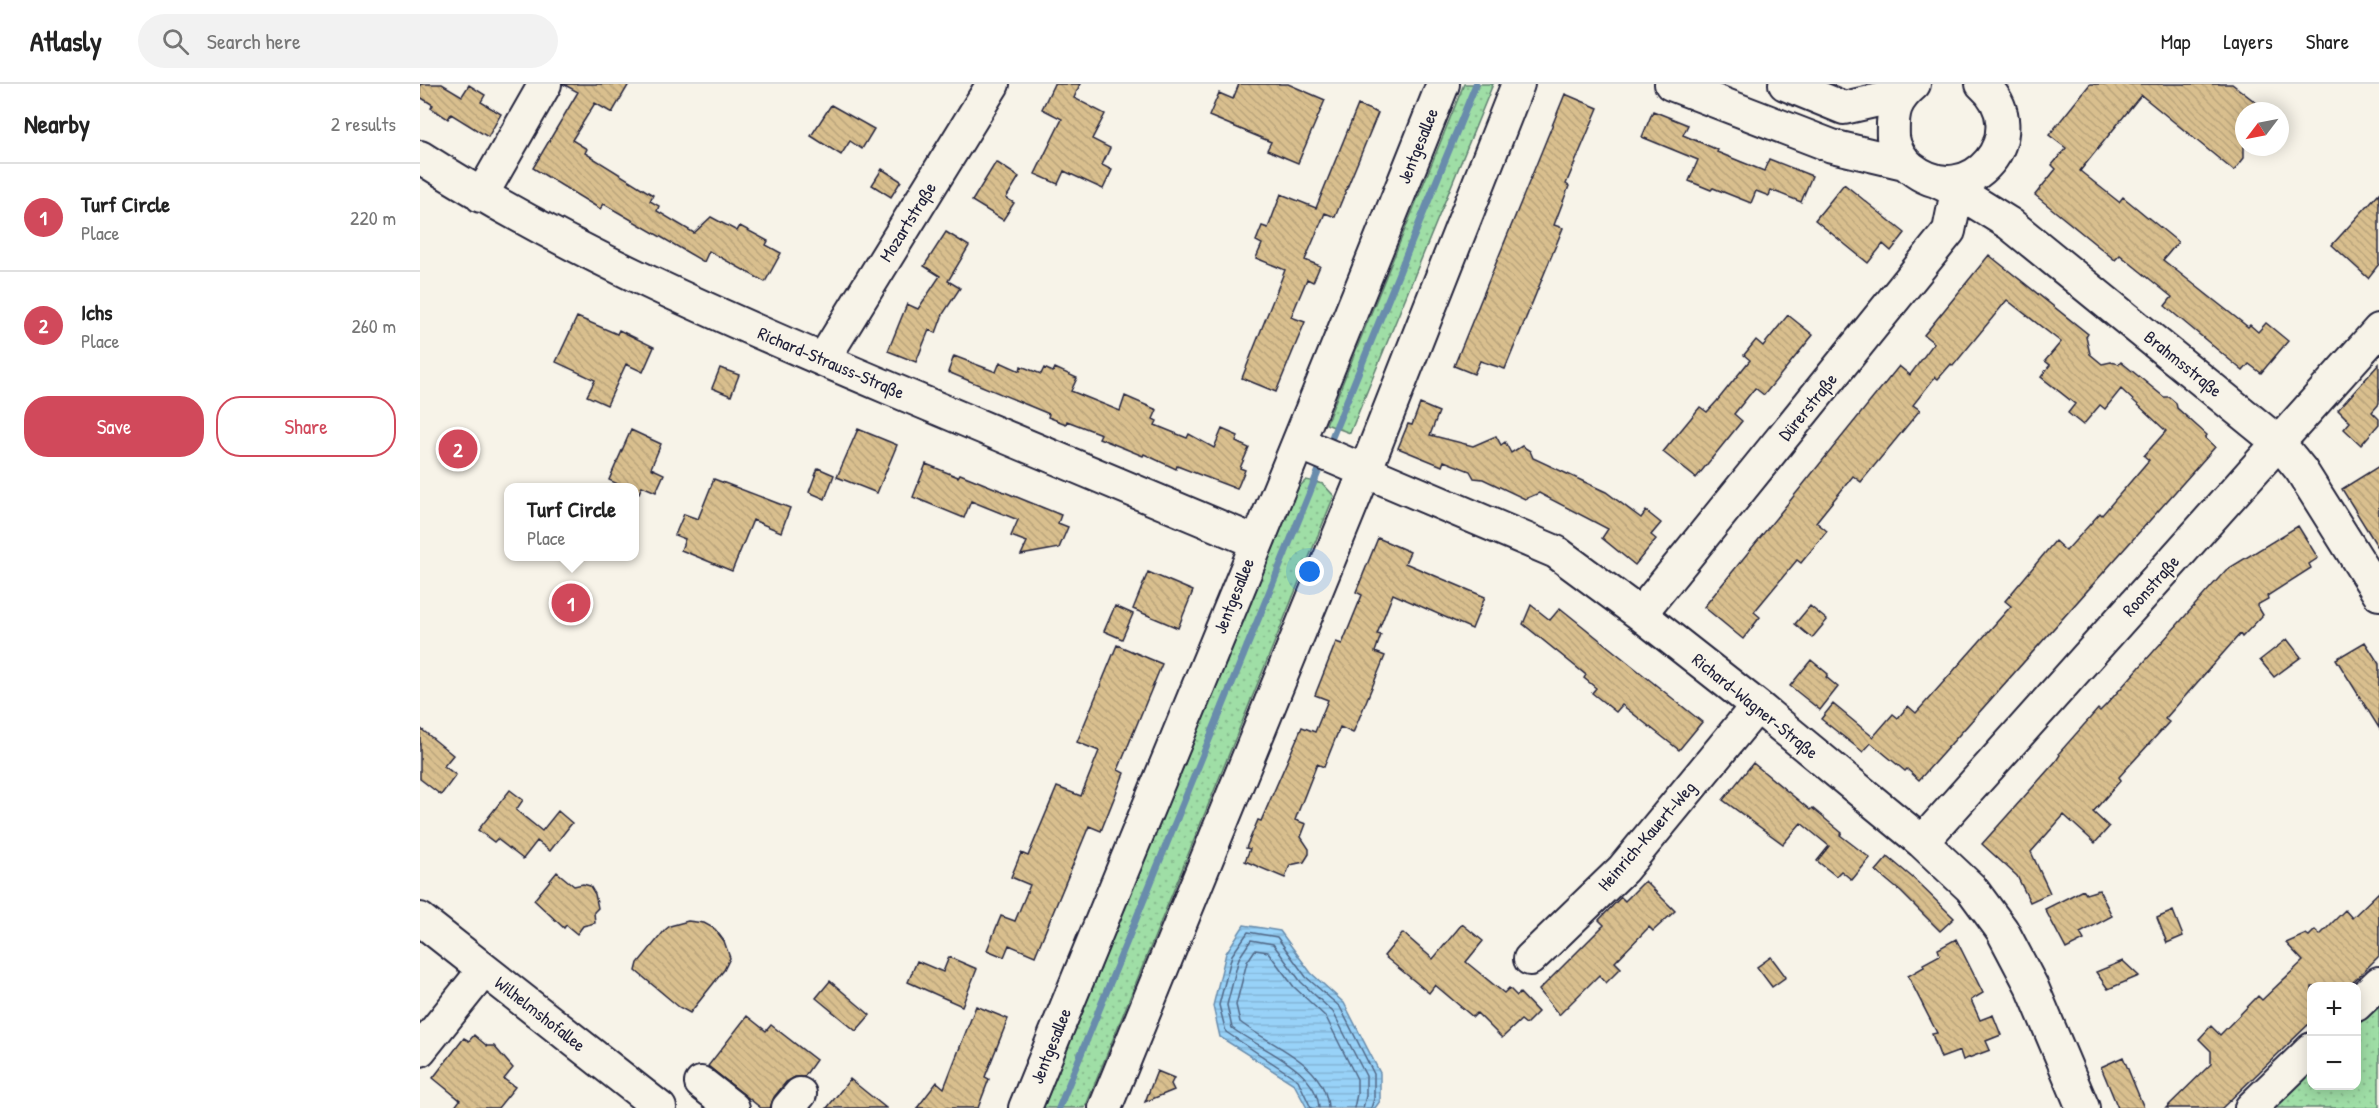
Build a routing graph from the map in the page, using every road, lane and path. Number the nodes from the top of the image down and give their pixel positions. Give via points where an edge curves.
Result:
1 (544, 84) edge
2 (993, 84) edge
3 (1443, 84) edge
4 (1518, 84) edge
5 (1671, 84) edge
6 (1785, 84) edge
7 (1907, 90) edge
8 (1999, 92) edge
9 (420, 157) edge
10 (1904, 163) junction
11 (1948, 186) junction
12 (481, 196) junction
13 (2379, 330) edge
14 (823, 360) junction
15 (1299, 443) junction
16 (2279, 443) junction
17 (1366, 469) junction
18 (1256, 542) junction
19 (2379, 594) edge
20 (1640, 614) junction
21 (1757, 706) junction
22 (1922, 842) junction
23 (420, 919) edge
24 (1530, 959) dead end
25 (484, 970) junction
26 (2379, 983) edge
27 (2361, 1000) edge
28 (420, 1050) edge
29 (2307, 1054) edge
30 (701, 1083) dead end
31 (644, 1103) edge
32 (732, 1108) edge
33 (1025, 1108) edge
34 (1105, 1108) edge
35 (2084, 1108) edge
36 (2251, 1108) edge

1 - 12 street
2 - 14 street, Mozartstraße
3 - 15 street, Jentgesallee
4 - 17 street
5 - 10 street via 1832,146
6 - 7 street via 1844,108
7 - 10 street via 1892,115 1893,142
8 - 11 street via 2001,143 1989,164 1970,178
9 - 12 street, Richard-Strauss-Straße
10 - 11 street, Brahmsstraße via 1922,177
11 - 16 street, Brahmsstraße via 2010,224
11 - 20 street, Dürerstraße via 1949,231
12 - 14 street, Richard-Strauss-Straße via 666,291
13 - 16 street, Roonstraße
14 - 18 street, Richard-Strauss-Straße
15 - 17 street, Richard-Wagner-Straße
15 - 18 street, Jentgesallee
16 - 19 street, Brahmsstraße via 2301,470
16 - 22 street, Roonstraße
17 - 20 street, Richard-Wagner-Straße via 1556,552
17 - 34 street
18 - 33 street, Jentgesallee
20 - 21 street, Richard-Wagner-Straße
21 - 22 street, Richard-Wagner-Straße
21 - 24 street, Heinrich-Kauert-Weg via 1623,869
22 - 35 street, Richard-Wagner-Straße via 1971,888 2002,930 2032,987
23 - 25 street, Wilhelmshofallee
25 - 28 street
25 - 31 street, Wilhelmshofallee
26 - 27 street
29 - 36 street
30 - 32 street

